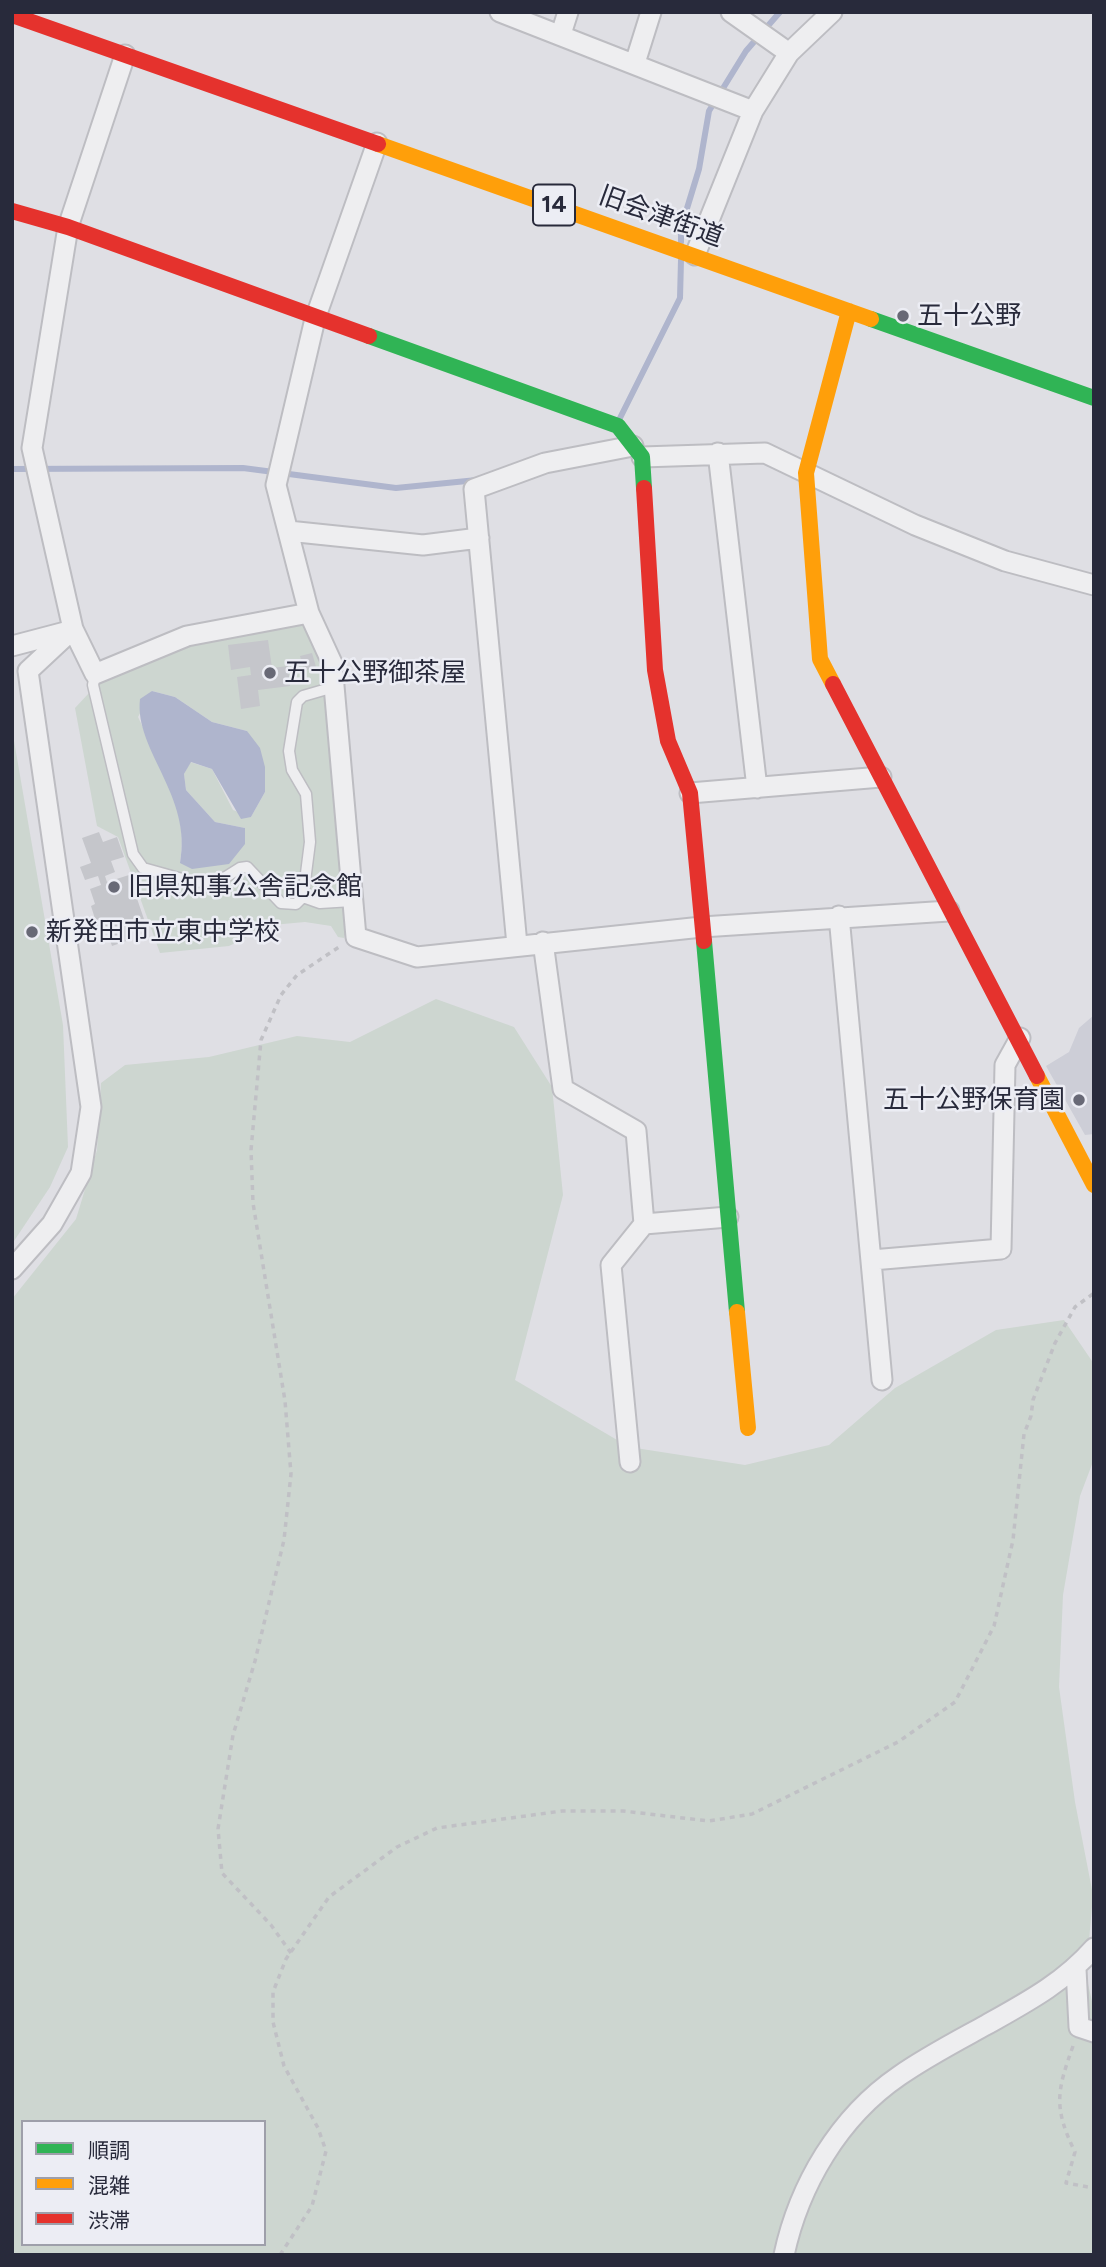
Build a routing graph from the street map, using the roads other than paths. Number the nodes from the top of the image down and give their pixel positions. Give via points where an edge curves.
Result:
1 (500, 12) edge
2 (568, 12) edge
3 (652, 12) edge
4 (731, 12) edge
5 (832, 12) edge
6 (12, 15) edge
7 (561, 34) junction
8 (789, 53) junction
9 (125, 55) junction
10 (635, 64) junction
11 (753, 111) junction
12 (377, 143) junction
13 (12, 211) edge
14 (68, 227) junction
15 (695, 255) junction
16 (849, 311) junction
17 (315, 319) junction
18 (1094, 398) edge
19 (638, 452) junction
20 (718, 453) junction
21 (806, 474) junction
22 (288, 531) junction
23 (479, 538) junction
24 (1094, 585) edge
25 (309, 614) junction
26 (73, 629) junction
27 (12, 646) edge
28 (95, 674) junction
29 (334, 687) junction
30 (881, 777) junction
31 (757, 788) junction
32 (690, 793) junction
33 (303, 897) junction
34 (352, 901) junction
35 (949, 911) junction
36 (839, 916) junction
37 (702, 927) junction
38 (543, 942) junction
39 (517, 944) junction
40 (1020, 1038) junction
41 (1094, 1185) edge
42 (728, 1217) junction
43 (644, 1224) junction
44 (872, 1260) junction
45 (12, 1269) edge
46 (882, 1380) dead end
47 (748, 1428) dead end
48 (630, 1462) dead end
49 (1094, 1948) edge
50 (1076, 1969) junction
51 (1086, 2030) edge
52 (784, 2255) edge

1 - 7 street
2 - 7 street
3 - 10 street
4 - 8 street
5 - 8 street
6 - 9 street, 旧会津街道 / 14
7 - 10 street
8 - 11 street
9 - 12 street, 旧会津街道 / 14
9 - 14 street
10 - 11 street
11 - 15 street
12 - 15 street, 旧会津街道 / 14
12 - 17 street
13 - 14 street
14 - 17 street
14 - 26 street via 32,448
15 - 16 street, 旧会津街道 / 14
16 - 18 street, 旧会津街道 / 14
16 - 21 street
17 - 19 street via 618,426
17 - 22 street via 276,485
19 - 20 street
19 - 23 street via 545,463 474,489
19 - 32 street via 655,670 668,741
20 - 21 street via 765,453
20 - 31 street
21 - 24 street via 1005,561
21 - 30 street via 820,659
22 - 23 street via 423,545
22 - 25 street
23 - 39 street
25 - 28 street via 187,636
25 - 29 street via 332,663
26 - 27 street
26 - 28 street
26 - 45 street via 28,671 90,1107 81,1173 52,1224
28 - 33 lane via 93,685 133,854 142,868 193,883 220,880 247,867 281,903 296,904
29 - 33 lane via 297,702 289,751 292,770 306,794 310,842
29 - 34 street
30 - 31 street
30 - 35 street
31 - 32 street
32 - 37 street
33 - 34 lane via 320,903
34 - 39 street via 356,937 417,957
35 - 36 street
35 - 40 street
36 - 37 street
36 - 44 street
37 - 38 street
37 - 42 street
38 - 39 street
38 - 43 street via 563,1089 636,1130
40 - 41 street
40 - 44 street via 1005,1065 1001,1249
42 - 43 street
42 - 47 street
43 - 48 street via 611,1265
44 - 46 street
49 - 50 street
50 - 51 street
50 - 52 street via 1048,1991 898,2077 846,2124 808,2179

